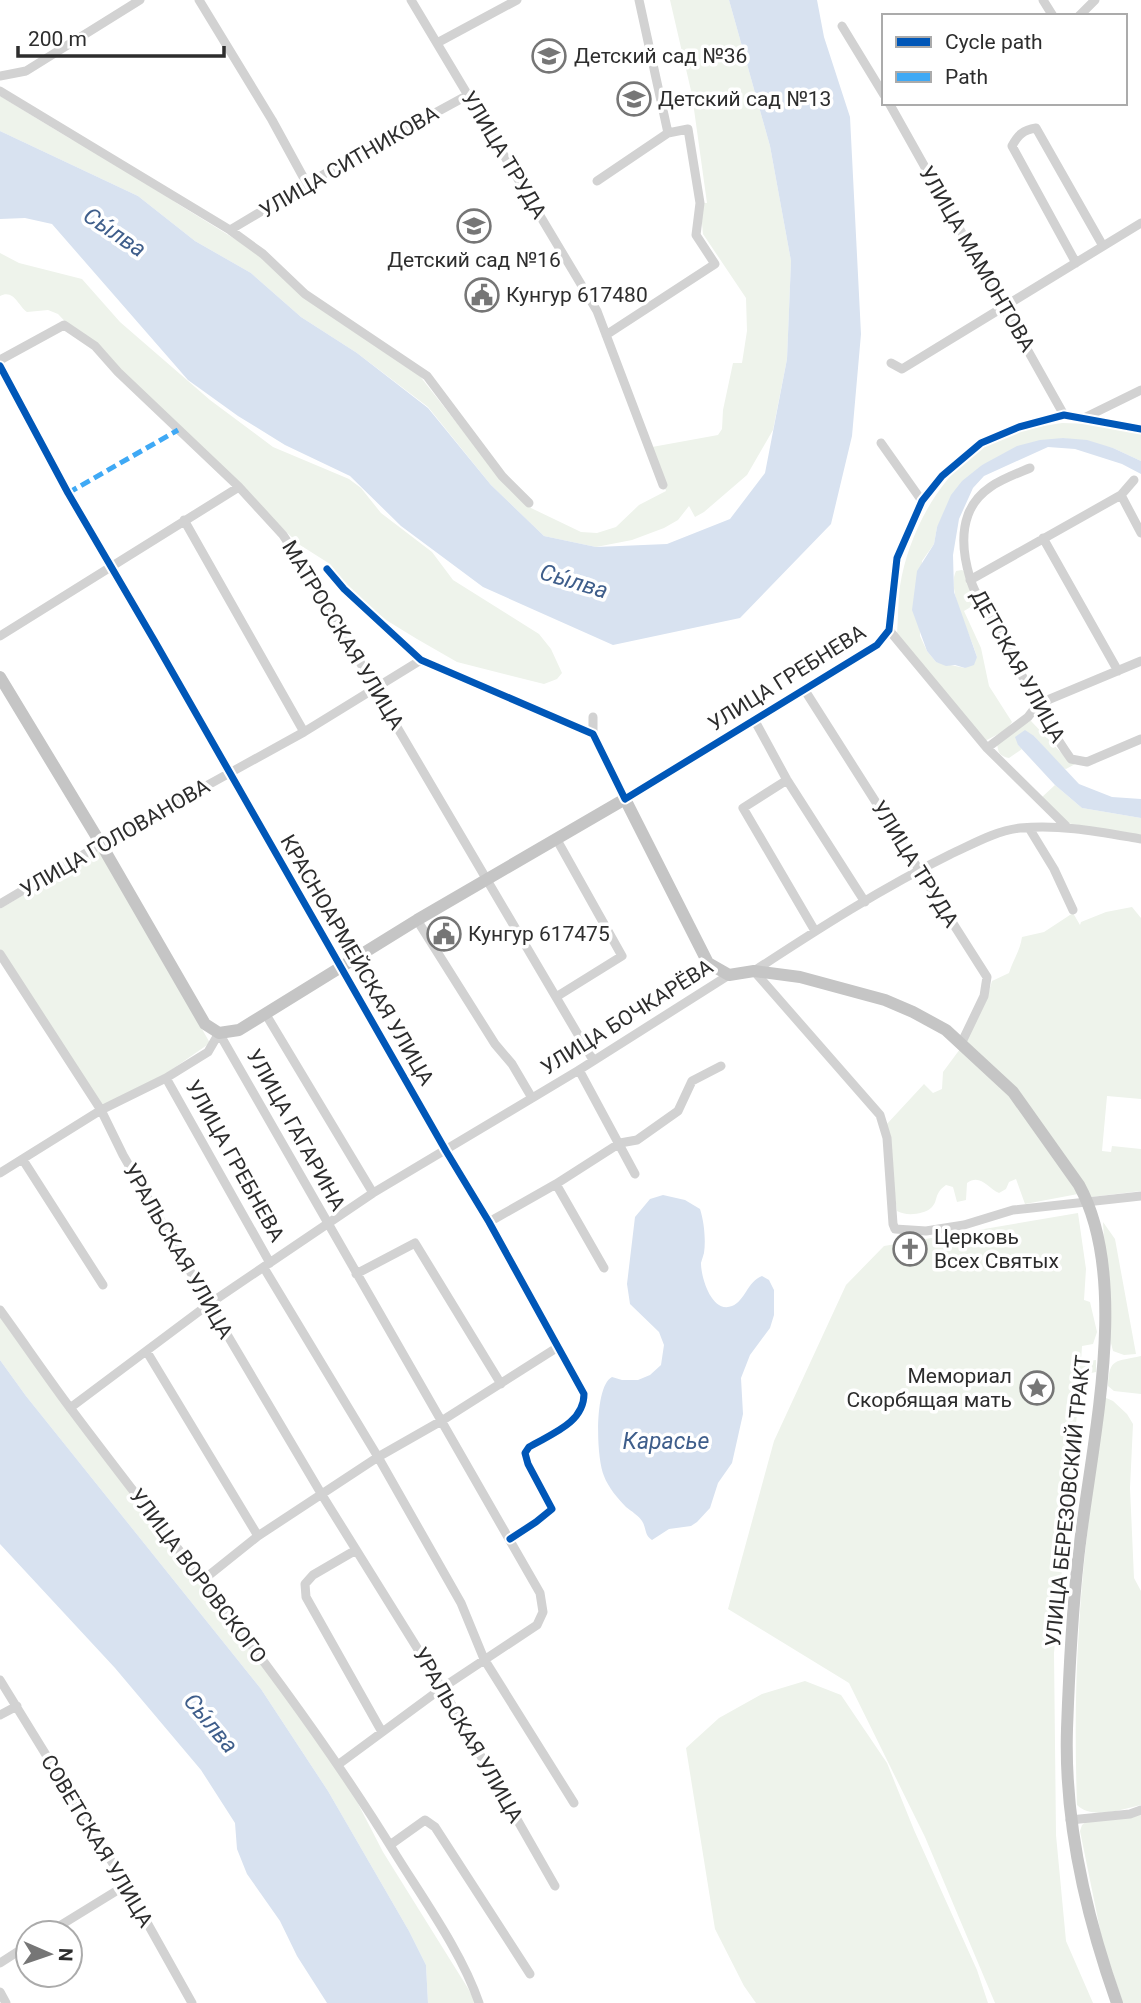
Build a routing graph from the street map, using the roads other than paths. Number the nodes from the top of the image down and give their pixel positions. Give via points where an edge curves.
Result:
1 (140, 0) edge
2 (199, 0) edge
3 (411, 0) edge
4 (517, 0) edge
5 (639, 0) edge
6 (1095, 0) edge
7 (1081, 14) edge
8 (842, 26) dead end
9 (437, 43) junction
10 (0, 76) edge
11 (0, 91) edge
12 (882, 92) edge
13 (468, 95) junction
14 (893, 105) edge
15 (667, 133) junction
16 (597, 181) dead end
17 (307, 184) junction
18 (1141, 223) edge
19 (230, 230) junction
20 (1103, 246) junction
21 (1076, 263) junction
22 (1004, 307) junction
23 (607, 335) junction
24 (0, 360) edge
25 (891, 363) dead end
26 (0, 366) edge
27 (1141, 390) edge
28 (1064, 415) junction
29 (1084, 418) junction
30 (1141, 429) edge
31 (881, 443) dead end
32 (1030, 468) dead end
33 (1134, 480) dead end
34 (663, 485) dead end
35 (239, 487) junction
36 (1121, 495) junction
37 (922, 501) junction
38 (529, 503) dead end
39 (184, 520) junction
40 (1141, 533) edge
41 (1043, 538) junction
42 (110, 567) junction
43 (327, 569) dead end
44 (970, 580) junction
45 (889, 630) junction
46 (0, 636) edge
47 (421, 660) junction
48 (1141, 661) edge
49 (1118, 671) junction
50 (0, 677) edge
51 (374, 688) junction
52 (804, 689) junction
53 (1038, 704) junction
54 (593, 718) dead end
55 (755, 721) junction
56 (304, 732) junction
57 (593, 734) junction
58 (1141, 739) edge
59 (987, 748) junction
60 (229, 773) junction
61 (788, 780) junction
62 (625, 799) junction
63 (1066, 826) junction
64 (1029, 828) junction
65 (1141, 839) edge
66 (557, 840) junction
67 (101, 844) junction
68 (918, 870) junction
69 (488, 879) junction
70 (865, 902) junction
71 (0, 904) edge
72 (1073, 909) dead end
73 (417, 920) junction
74 (816, 931) junction
75 (0, 954) edge
76 (341, 967) junction
77 (754, 971) junction
78 (729, 975) junction
79 (556, 997) junction
80 (265, 1013) junction
81 (219, 1033) junction
82 (961, 1044) junction
83 (593, 1060) junction
84 (721, 1066) dead end
85 (579, 1070) junction
86 (166, 1078) junction
87 (532, 1098) junction
88 (101, 1110) junction
89 (620, 1143) junction
90 (446, 1151) junction
91 (23, 1160) junction
92 (0, 1174) edge
93 (635, 1174) dead end
94 (556, 1184) junction
95 (373, 1193) junction
96 (1141, 1196) edge
97 (1087, 1200) junction
98 (489, 1222) junction
99 (328, 1226) junction
100 (267, 1266) junction
101 (604, 1268) dead end
102 (356, 1274) junction
103 (103, 1285) dead end
104 (208, 1304) junction
105 (0, 1310) edge
106 (558, 1347) junction
107 (147, 1352) junction
108 (501, 1384) junction
109 (70, 1408) junction
110 (443, 1420) junction
111 (378, 1457) junction
112 (322, 1495) junction
113 (257, 1536) junction
114 (510, 1539) junction
115 (356, 1550) junction
116 (203, 1580) junction
117 (484, 1659) junction
118 (0, 1680) edge
119 (442, 1688) junction
120 (17, 1706) junction
121 (0, 1716) edge
122 (382, 1732) junction
123 (339, 1764) junction
124 (575, 1803) dead end
125 (1141, 1810) edge
126 (1070, 1820) junction
127 (390, 1845) junction
128 (126, 1885) junction
129 (555, 1886) dead end
130 (71, 1919) edge
131 (530, 1973) dead end
132 (0, 1992) edge
133 (6, 2003) edge
134 (192, 2003) edge
135 (479, 2003) edge
136 (1117, 2003) edge

1 - 10 street via 26,71
2 - 17 street
3 - 9 street, УЛИЦА ТРУДА
4 - 9 street
5 - 15 street
6 - 7 street
8 - 12 street
9 - 13 street, УЛИЦА ТРУДА
11 - 19 street
13 - 17 street, УЛИЦА СИТНИКОВА
13 - 23 street, УЛИЦА ТРУДА
14 - 22 street, УЛИЦА МАМОНТОВА
15 - 16 street
15 - 23 street via 688,129 700,203 696,235 715,264
17 - 19 street, УЛИЦА СИТНИКОВА
18 - 20 street
19 - 38 street via 305,294 427,376 502,476
20 - 21 street
20 - 21 street via 1036,128 1026,130 1012,146
21 - 22 street
22 - 25 street via 902,369
22 - 28 street, УЛИЦА МАМОНТОВА
23 - 34 street
24 - 35 street, МАТРОССКАЯ УЛИЦА via 65,325 95,346
26 - 42 street, КРАСНОАРМЕЙСКАЯ УЛИЦА
27 - 29 street
28 - 29 street, УЛИЦА ГРЕБНЕВА
28 - 37 street, УЛИЦА ГРЕБНЕВА via 981,443 942,476
29 - 30 street, УЛИЦА ГРЕБНЕВА
31 - 37 street
32 - 44 street via 999,481 979,496 968,514 964,542
33 - 36 street
35 - 39 street
35 - 51 street, МАТРОССКАЯ УЛИЦА via 283,535 332,610
36 - 40 street
36 - 41 street
37 - 45 street, УЛИЦА ГРЕБНЕВА via 897,558
39 - 42 street
39 - 56 street
41 - 44 street
41 - 49 street
42 - 46 street
42 - 60 street, КРАСНОАРМЕЙСКАЯ УЛИЦА
43 - 47 street
44 - 53 street, ДЕТСКАЯ УЛИЦА
45 - 52 street, УЛИЦА ГРЕБНЕВА via 877,646
45 - 59 street
47 - 51 street, УЛИЦА ГОЛОВАНОВА
47 - 57 street
48 - 49 street
49 - 53 street
50 - 67 main road, УЛИЦА ГАГАРИНА
51 - 56 street, УЛИЦА ГОЛОВАНОВА
51 - 69 street, МАТРОССКАЯ УЛИЦА
52 - 55 street, УЛИЦА ГРЕБНЕВА
52 - 68 street, УЛИЦА ТРУДА
53 - 58 street, ДЕТСКАЯ УЛИЦА via 1071,759 1087,762
53 - 59 street
54 - 57 street
55 - 61 street
55 - 62 street, УЛИЦА ГРЕБНЕВА
56 - 60 street, УЛИЦА ГОЛОВАНОВА
57 - 62 street
59 - 63 street
60 - 67 street, УЛИЦА ГОЛОВАНОВА
60 - 76 street, КРАСНОАРМЕЙСКАЯ УЛИЦА
61 - 70 street
61 - 74 street via 743,808
62 - 66 main road, УЛИЦА ГРЕБНЕВА
62 - 78 main road via 708,964
63 - 64 street, УЛИЦА БОЧКАРЁВА
63 - 65 street, УЛИЦА БОЧКАРЁВА
64 - 68 street, УЛИЦА БОЧКАРЁВА via 992,835
64 - 72 street
66 - 69 main road, УЛИЦА ГРЕБНЕВА
66 - 79 street via 622,956
67 - 71 street, УЛИЦА ГОЛОВАНОВА
67 - 81 main road, УЛИЦА ГАГАРИНА via 205,1024
68 - 70 street, УЛИЦА БОЧКАРЁВА
68 - 82 street, УЛИЦА ТРУДА via 986,977 984,996
69 - 73 main road, УЛИЦА ГРЕБНЕВА
69 - 79 street, МАТРОССКАЯ УЛИЦА
70 - 74 street, УЛИЦА БОЧКАРЁВА
73 - 76 main road, УЛИЦА ГРЕБНЕВА
73 - 87 street, УЛИЦА БОЧКАРЁВА
74 - 77 street, УЛИЦА БОЧКАРЁВА
75 - 88 street, УРАЛЬСКАЯ УЛИЦА
76 - 80 main road, УЛИЦА ГРЕБНЕВА
76 - 90 street, КРАСНОАРМЕЙСКАЯ УЛИЦА
77 - 78 main road, УЛИЦА БОЧКАРЁВА
77 - 82 main road, УЛИЦА БЕРЕЗОВСКИЙ ТРАКТ via 800,977 885,1000 946,1030
77 - 97 street via 880,1115 887,1138 895,1229 926,1231 1013,1210
78 - 83 street, УЛИЦА БОЧКАРЁВА
79 - 83 street, МАТРОССКАЯ УЛИЦА
80 - 81 main road, УЛИЦА ГРЕБНЕВА via 239,1030
80 - 95 street
81 - 86 street, УЛИЦА ГРЕБНЕВА via 208,1052
81 - 99 street, УЛИЦА ГАГАРИНА
82 - 97 main road, УЛИЦА БЕРЕЗОВСКИЙ ТРАКТ via 1013,1092
83 - 85 street, УЛИЦА БОЧКАРЁВА
84 - 89 street via 692,1081 678,1111 638,1140
85 - 87 street, УЛИЦА БОЧКАРЁВА
85 - 89 street
86 - 88 street, УЛИЦА ГРЕБНЕВА
86 - 100 street, УЛИЦА ГРЕБНЕВА
87 - 90 street, УЛИЦА БОЧКАРЁВА
88 - 91 street, УЛИЦА ГРЕБНЕВА
88 - 104 street, УРАЛЬСКАЯ УЛИЦА
89 - 93 street
89 - 94 street
90 - 95 street, УЛИЦА БОЧКАРЁВА
90 - 98 street, КРАСНОАРМЕЙСКАЯ УЛИЦА
91 - 92 street, УЛИЦА ГРЕБНЕВА
91 - 103 street
94 - 98 street
94 - 101 street
95 - 99 street, УЛИЦА БОЧКАРЁВА
96 - 97 street
97 - 126 main road, УЛИЦА БЕРЕЗОВСКИЙ ТРАКТ via 1099,1241 1105,1304 1102,1374 1078,1561 1067,1731
98 - 106 street, КРАСНОАРМЕЙСКАЯ УЛИЦА
99 - 100 street, УЛИЦА БОЧКАРЁВА
99 - 102 street, УЛИЦА ГАГАРИНА
100 - 104 street, УЛИЦА БОЧКАРЁВА
100 - 111 street
102 - 108 street via 415,1243
102 - 110 street, УЛИЦА ГАГАРИНА
104 - 107 street, УЛИЦА БОЧКАРЁВА
104 - 112 street, УРАЛЬСКАЯ УЛИЦА
105 - 109 street, УЛИЦА ВОРОВСКОГО
106 - 108 street
106 - 114 street, КРАСНОАРМЕЙСКАЯ УЛИЦА via 584,1394 584,1405 576,1419 525,1453 552,1509
107 - 109 street, УЛИЦА БОЧКАРЁВА
107 - 113 street
108 - 110 street
109 - 116 street, УЛИЦА ВОРОВСКОГО
110 - 111 street
110 - 114 street, УЛИЦА ГАГАРИНА
111 - 112 street
111 - 117 street via 461,1603
112 - 113 street
112 - 115 street, УРАЛЬСКАЯ УЛИЦА
113 - 116 street
114 - 117 street, УЛИЦА ГАГАРИНА via 540,1593 542,1612 537,1625
115 - 119 street, УРАЛЬСКАЯ УЛИЦА
115 - 122 street via 313,1575 305,1584 306,1597
116 - 123 street, УЛИЦА ВОРОВСКОГО
117 - 119 street
117 - 124 street
118 - 120 street, СОВЕТСКАЯ УЛИЦА
119 - 122 street
119 - 129 street, УРАЛЬСКАЯ УЛИЦА
120 - 121 street
120 - 128 street, СОВЕТСКАЯ УЛИЦА
122 - 123 street
123 - 127 street, УЛИЦА ВОРОВСКОГО
125 - 126 street
126 - 136 main road, УЛИЦА БЕРЕЗОВСКИЙ ТРАКТ via 1099,1952
127 - 131 street via 425,1820 435,1827
127 - 135 street, УЛИЦА ВОРОВСКОГО
128 - 130 street
128 - 134 street, СОВЕТСКАЯ УЛИЦА
132 - 133 street

